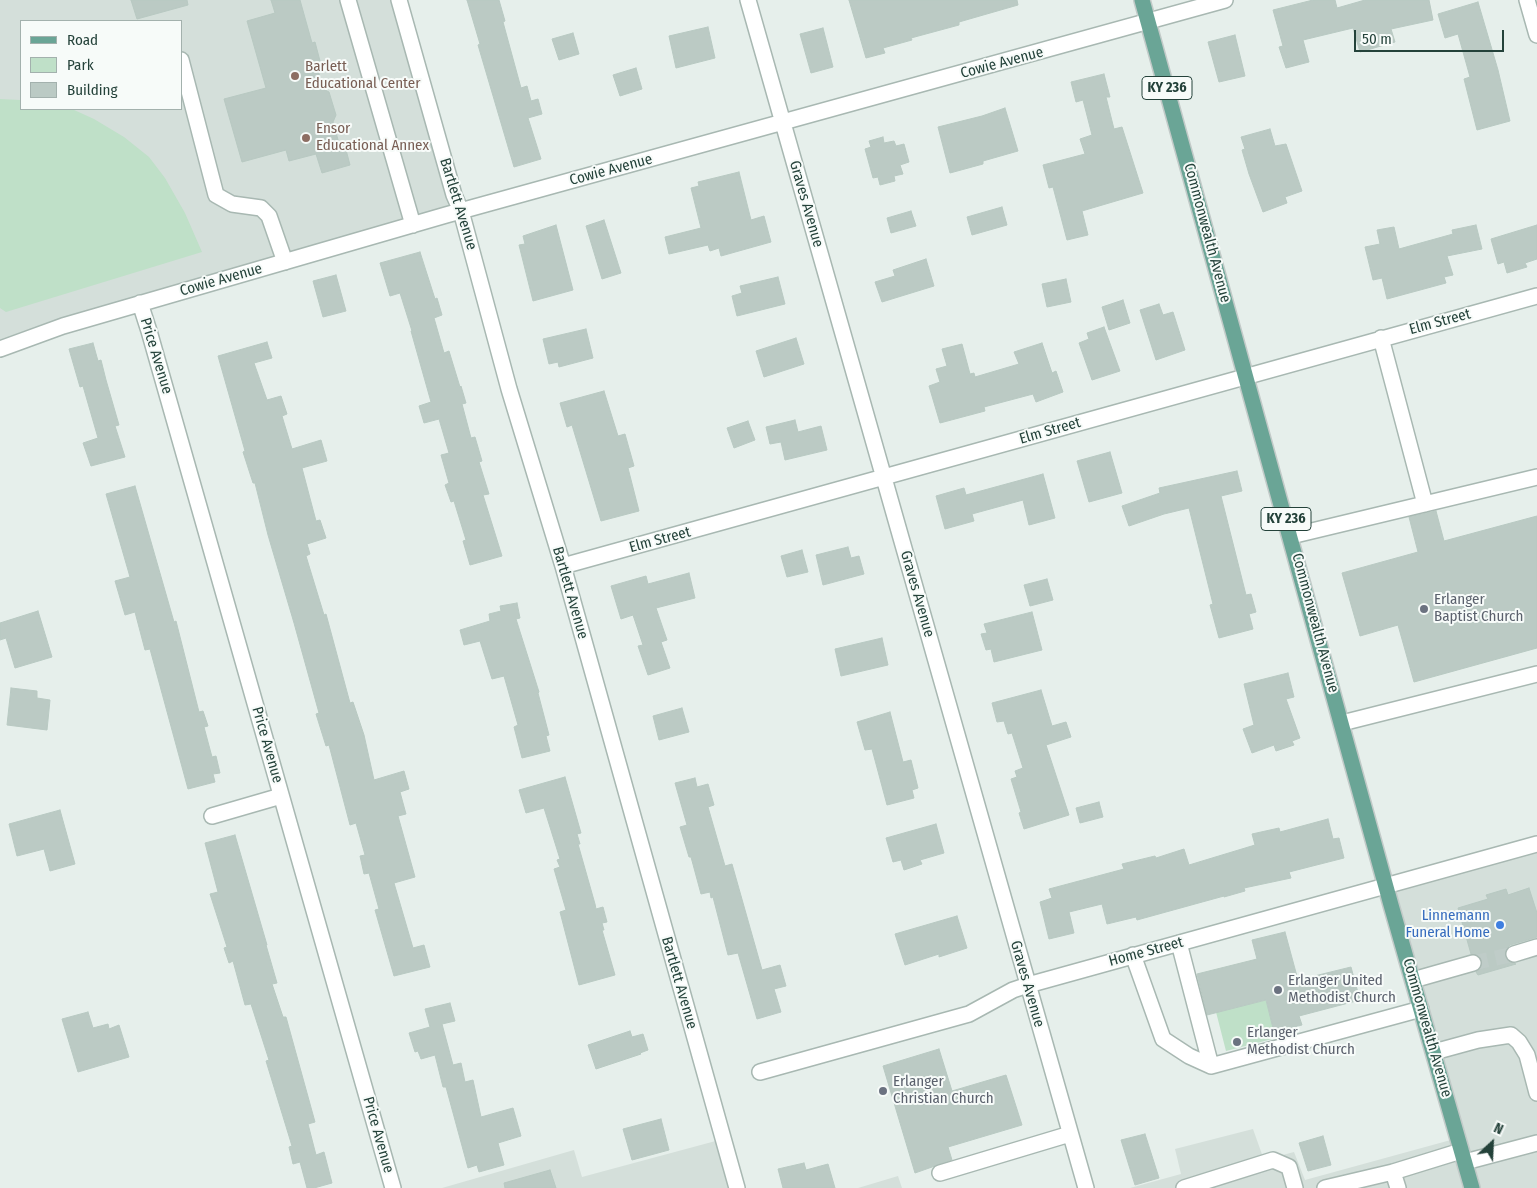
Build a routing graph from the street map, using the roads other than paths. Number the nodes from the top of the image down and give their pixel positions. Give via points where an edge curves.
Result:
1 (348, 0) edge
2 (399, 0) edge
3 (748, 0) edge
4 (1142, 0) edge
5 (1225, 0) edge
6 (1527, 0) edge
7 (1148, 22) junction
8 (1537, 35) edge
9 (182, 64) edge
10 (783, 122) junction
11 (461, 211) junction
12 (413, 225) junction
13 (285, 262) junction
14 (1537, 296) edge
15 (140, 303) junction
16 (1381, 338) junction
17 (0, 349) edge
18 (1246, 375) junction
19 (1537, 477) edge
20 (884, 478) junction
21 (1425, 504) junction
22 (1291, 536) junction
23 (563, 566) junction
24 (1537, 674) edge
25 (1342, 723) junction
26 (281, 796) junction
27 (212, 816) dead end
28 (1537, 844) edge
29 (1386, 885) junction
30 (1179, 943) junction
31 (1537, 947) edge
32 (1514, 954) tunnel mouth
33 (1133, 955) junction
34 (1473, 963) tunnel mouth
35 (1413, 980) junction
36 (1028, 985) junction
37 (1421, 1009) junction
38 (1434, 1052) junction
39 (1211, 1066) junction
40 (760, 1072) dead end
41 (1537, 1093) edge
42 (1070, 1134) junction
43 (1537, 1143) edge
44 (1463, 1156) junction
45 (1393, 1172) junction
46 (940, 1173) dead end
47 (393, 1188) edge
48 (737, 1188) edge
49 (1086, 1188) edge
50 (1184, 1188) edge
51 (1294, 1188) edge
52 (1325, 1188) edge
53 (1398, 1188) edge
54 (1472, 1188) edge

1 - 12 street
2 - 11 street, Bartlett Avenue
3 - 10 street, Graves Avenue
4 - 7 main road, Commonwealth Avenue / KY 236
5 - 7 street, Cowie Avenue
6 - 8 street
7 - 10 street, Cowie Avenue
7 - 18 main road, Commonwealth Avenue / KY 236
9 - 13 street via 216,195 232,204 261,208 269,216
10 - 11 street, Cowie Avenue
10 - 20 street, Graves Avenue
11 - 12 street, Cowie Avenue
11 - 23 street, Bartlett Avenue via 509,389
12 - 13 street, Cowie Avenue
13 - 15 street, Cowie Avenue
14 - 16 street, Elm Street
15 - 17 street, Cowie Avenue
15 - 26 street, Price Avenue
16 - 18 street, Elm Street
16 - 21 street
18 - 20 street, Elm Street
18 - 22 main road, Commonwealth Avenue / KY 236
19 - 21 street
20 - 23 street, Elm Street
20 - 36 street, Graves Avenue
21 - 22 street
22 - 25 main road, Commonwealth Avenue / KY 236
23 - 48 street, Bartlett Avenue
24 - 25 street
25 - 29 main road, Commonwealth Avenue / KY 236
26 - 27 street
26 - 47 street, Price Avenue
28 - 29 street, Home Street
29 - 30 street, Home Street
29 - 35 main road, Commonwealth Avenue / KY 236
30 - 33 street, Home Street
30 - 39 street
31 - 32 street
33 - 36 street, Home Street
33 - 39 street via 1164,1039
34 - 35 street
35 - 37 main road, Commonwealth Avenue / KY 236
36 - 40 street, Home Street via 969,1014
36 - 42 street, Graves Avenue
37 - 38 main road, Commonwealth Avenue / KY 236
37 - 39 street
38 - 41 street via 1511,1035 1527,1055
38 - 44 main road, Commonwealth Avenue / KY 236
42 - 46 street
42 - 49 street, Graves Avenue
43 - 44 street
44 - 45 street
44 - 54 main road, Commonwealth Avenue / KY 236
45 - 52 street
45 - 53 street
50 - 51 street via 1273,1160 1290,1168

